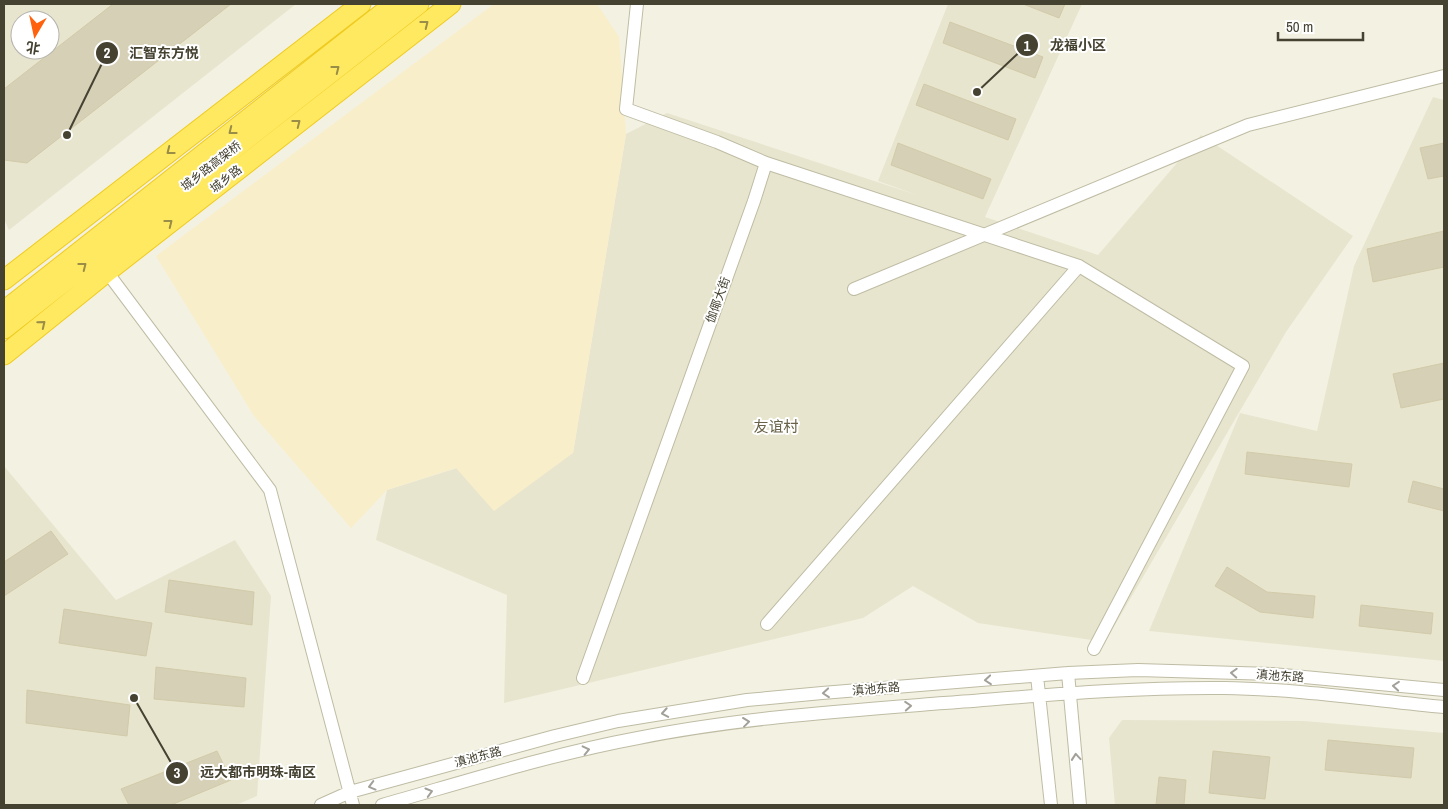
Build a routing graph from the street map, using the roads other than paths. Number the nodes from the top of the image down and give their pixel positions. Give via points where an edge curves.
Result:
1 (361, 4) edge
2 (394, 4) edge
3 (419, 4) edge
4 (451, 4) edge
5 (637, 4) edge
6 (1444, 76) edge
7 (766, 163) junction
8 (1079, 266) junction
9 (107, 272) junction
10 (4, 280) edge
11 (854, 289) dead end
12 (4, 311) edge
13 (4, 328) edge
14 (4, 355) edge
15 (767, 624) dead end
16 (1094, 649) dead end
17 (1068, 673) junction
18 (1037, 676) junction
19 (583, 678) dead end
20 (1444, 690) edge
21 (1070, 693) junction
22 (1039, 696) junction
23 (1444, 707) edge
24 (350, 792) junction
25 (321, 805) edge
26 (353, 805) edge
27 (382, 805) edge
28 (1051, 805) edge
29 (1080, 805) edge

1 -> 10 highway
2 -> 12 highway, 城乡路高架桥
13 -> 3 highway, 城乡路高架桥
9 -> 4 highway, 城乡路
5 - 7 street via 626,110
6 - 11 street via 1248,124
7 - 8 street
7 - 19 street, 伽倻大街
8 - 15 street
8 - 16 street via 1244,366
14 -> 9 highway, 城乡路
9 - 24 street via 270,490
17 - 18 street, 滇池东路
20 -> 17 street, 滇池东路 via 1272,674 1138,670
17 - 21 street
18 - 22 street
18 -> 24 street, 滇池东路 via 748,700 618,721
21 - 22 street, 滇池东路
21 - 23 street, 滇池东路 via 1224,688
29 -> 21 street
27 -> 22 street, 滇池东路 via 563,755 638,738 781,718
22 - 28 street
24 - 25 street, 滇池东路
24 - 26 street

